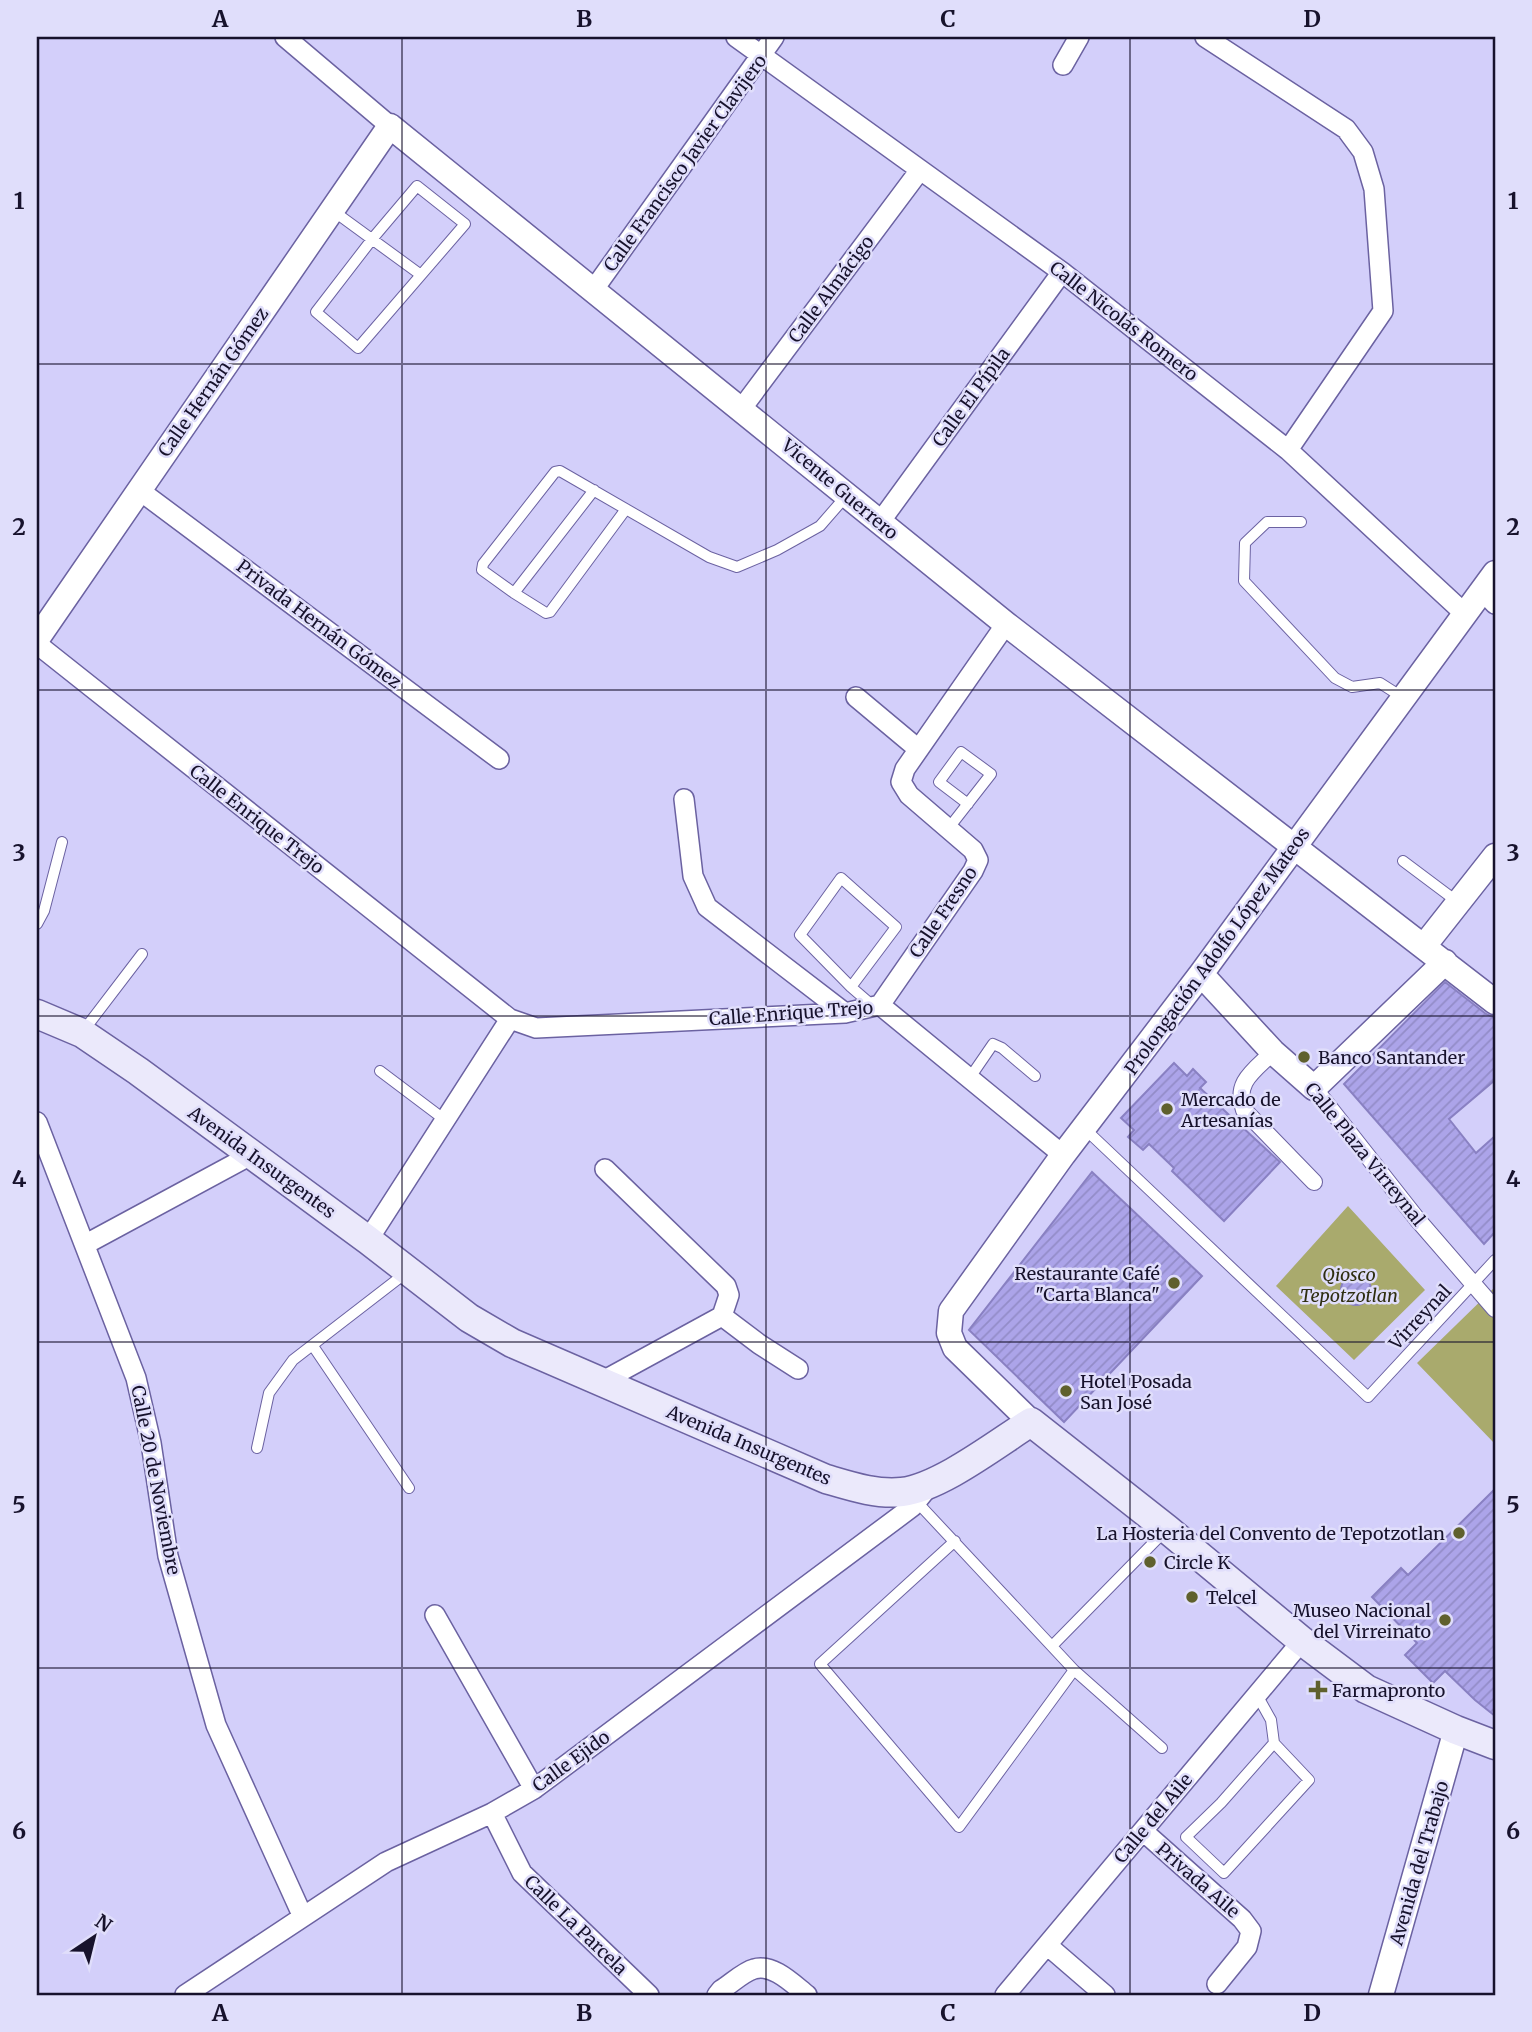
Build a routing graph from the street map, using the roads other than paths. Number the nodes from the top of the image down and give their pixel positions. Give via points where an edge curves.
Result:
1 (736, 37) edge
2 (774, 37) edge
3 (1079, 37) edge
4 (1205, 37) edge
5 (290, 38) edge
6 (762, 56) junction
7 (1063, 65) dead end
8 (390, 126) junction
9 (920, 170) junction
10 (332, 210) junction
11 (373, 239) junction
12 (1062, 272) junction
13 (421, 275) junction
14 (594, 289) junction
15 (742, 408) junction
16 (1288, 450) junction
17 (139, 490) junction
18 (594, 490) junction
19 (848, 494) junction
20 (626, 509) junction
21 (880, 522) junction
22 (1301, 522) dead end
23 (1491, 589) edge
24 (514, 593) junction
25 (1464, 613) junction
26 (1006, 624) junction
27 (37, 639) edge
28 (37, 645) edge
29 (856, 697) dead end
30 (1402, 698) junction
31 (917, 748) junction
32 (499, 759) dead end
33 (684, 799) dead end
34 (968, 804) junction
35 (948, 830) junction
36 (62, 842) dead end
37 (1293, 847) junction
38 (1495, 856) edge
39 (1403, 861) dead end
40 (1459, 902) junction
41 (37, 924) edge
42 (1424, 946) junction
43 (142, 954) dead end
44 (1445, 962) junction
45 (1201, 974) junction
46 (851, 987) junction
47 (1495, 1002) edge
48 (877, 1006) junction
49 (845, 1013) junction
50 (37, 1014) edge
51 (510, 1019) junction
52 (82, 1033) junction
53 (1273, 1052) junction
54 (380, 1070) dead end
55 (1035, 1076) dead end
56 (969, 1080) junction
57 (1314, 1088) junction
58 (445, 1120) junction
59 (37, 1122) edge
60 (1085, 1129) junction
61 (41, 1142) edge
62 (251, 1155) junction
63 (1063, 1155) junction
64 (604, 1169) dead end
65 (1314, 1182) dead end
66 (368, 1240) junction
67 (86, 1244) junction
68 (1495, 1260) edge
69 (407, 1272) junction
70 (1472, 1285) junction
71 (1495, 1309) edge
72 (722, 1316) junction
73 (313, 1346) junction
74 (797, 1369) dead end
75 (601, 1382) junction
76 (1031, 1422) junction
77 (257, 1448) dead end
78 (409, 1488) dead end
79 (923, 1494) junction
80 (1167, 1529) junction
81 (955, 1541) junction
82 (435, 1615) dead end
83 (1302, 1642) junction
84 (1052, 1646) junction
85 (1074, 1670) junction
86 (1257, 1695) junction
87 (1456, 1730) junction
88 (1274, 1744) junction
89 (1495, 1745) edge
90 (1162, 1748) dead end
91 (534, 1789) junction
92 (492, 1813) junction
93 (1143, 1831) junction
94 (303, 1917) junction
95 (1047, 1945) junction
96 (1217, 1984) dead end
97 (186, 1995) edge
98 (649, 1995) edge
99 (718, 1995) edge
100 (807, 1995) edge
101 (1005, 1995) edge
102 (1105, 1995) edge
103 (1381, 1995) edge

1 - 6 street, Calle Nicolás Romero
2 - 6 street, Calle Francisco Javier Clavijero
3 - 7 street
4 - 16 street via 1346,129 1363,152 1374,189 1383,312
5 - 8 street
6 - 9 street, Calle Nicolás Romero
6 - 14 street, Calle Francisco Javier Clavijero
8 - 10 street, Calle Hernán Gómez
8 - 14 street, Vicente Guerrero
9 - 12 street, Calle Nicolás Romero
9 - 15 street, Calle Almácigo
10 - 11 lane
10 - 17 street, Calle Hernán Gómez
11 - 13 lane
11 - 13 lane via 417,186 465,224
11 - 13 lane via 316,312 358,348
12 - 16 street, Calle Nicolás Romero
12 - 21 street, Calle El Pípila
14 - 15 street, Vicente Guerrero
15 - 19 street, Vicente Guerrero
16 - 25 street, Calle Nicolás Romero
17 - 27 street, Calle Hernán Gómez
17 - 32 street, Privada Hernán Gómez
18 - 20 lane
18 - 24 lane
18 - 24 lane via 564,471 555,472 482,565 482,570
19 - 20 lane via 820,526 737,567 709,557
19 - 21 street, Vicente Guerrero
20 - 24 lane via 550,612
21 - 26 street, Vicente Guerrero
22 - 30 lane via 1267,522 1245,543 1244,580 1335,678 1352,687 1380,683
23 - 25 street, Prolongación Adolfo López Mateos
25 - 30 street, Prolongación Adolfo López Mateos
26 - 31 street, Calle Fresno
26 - 37 street, Vicente Guerrero
28 - 51 street, Calle Enrique Trejo
29 - 31 street
30 - 37 street, Prolongación Adolfo López Mateos
31 - 35 street, Calle Fresno via 901,782
33 - 49 street via 693,876 707,907
34 - 34 lane via 991,774 961,752 939,782
34 - 35 lane
35 - 48 street, Calle Fresno via 973,850 978,860
36 - 41 lane
37 - 42 street, Vicente Guerrero
37 - 45 street, Prolongación Adolfo López Mateos
38 - 40 street
39 - 40 lane
40 - 42 street
42 - 44 street, Vicente Guerrero
43 - 52 lane
44 - 47 street, Vicente Guerrero
44 - 57 street
45 - 53 street, Calle Plaza Virreynal
45 - 60 street, Prolongación Adolfo López Mateos
46 - 46 lane via 800,935 841,878 896,927
46 - 48 lane
48 - 49 street, Calle Enrique Trejo
48 - 56 street, Calle Enrique Trejo
49 - 51 street, Calle Enrique Trejo via 536,1028
50 - 52 main road, Avenida Insurgentes
51 - 58 street
52 - 62 main road, Avenida Insurgentes
53 - 57 street, Calle Plaza Virreynal
53 - 65 street via 1251,1073 1238,1096 1244,1110
54 - 58 lane
55 - 56 lane via 993,1044
56 - 63 street, Calle Enrique Trejo
57 - 70 street, Calle Plaza Virreynal
58 - 66 street
59 - 61 street, Calle 20 de Noviembre
60 - 63 street, Prolongación Adolfo López Mateos
60 - 70 lane, Virreynal via 1368,1397
61 - 67 street, Calle 20 de Noviembre
62 - 66 main road, Avenida Insurgentes
62 - 67 street
63 - 76 street, Prolongación Adolfo López Mateos via 951,1311 949,1333 955,1349
64 - 72 street via 726,1286 729,1295
66 - 69 main road, Avenida Insurgentes
67 - 94 street, Calle 20 de Noviembre via 136,1378 168,1556 216,1725
68 - 70 lane, Virreynal
69 - 73 lane
69 - 75 main road, Avenida Insurgentes via 512,1343
70 - 71 street, Calle Plaza Virreynal
72 - 74 street
72 - 75 street
73 - 77 lane via 293,1360 269,1393
73 - 78 lane
75 - 79 main road, Avenida Insurgentes via 826,1479 867,1490
76 - 79 main road, Avenida Insurgentes
76 - 80 main road
79 - 81 lane
79 - 91 street, Calle Ejido
80 - 83 main road
80 - 84 lane
81 - 84 lane
81 - 85 lane via 820,1664 959,1827
82 - 91 street
83 - 86 street, Calle del Aile
83 - 87 main road via 1366,1689
84 - 85 lane
85 - 90 lane
86 - 88 lane via 1271,1720
86 - 93 street, Calle del Aile
87 - 89 main road
87 - 103 street, Avenida del Trabajo
88 - 88 lane via 1222,1804 1186,1836 1224,1873 1309,1780
91 - 92 street, Calle Ejido
92 - 94 street, Calle Ejido via 386,1862
92 - 98 street, Calle La Parcela via 522,1873
93 - 95 street, Calle del Aile
93 - 96 street, Privada Aile via 1251,1931 1247,1947
94 - 97 street, Calle Ejido
95 - 101 street, Calle del Aile
95 - 102 street
99 - 100 street via 754,1969 769,1969

